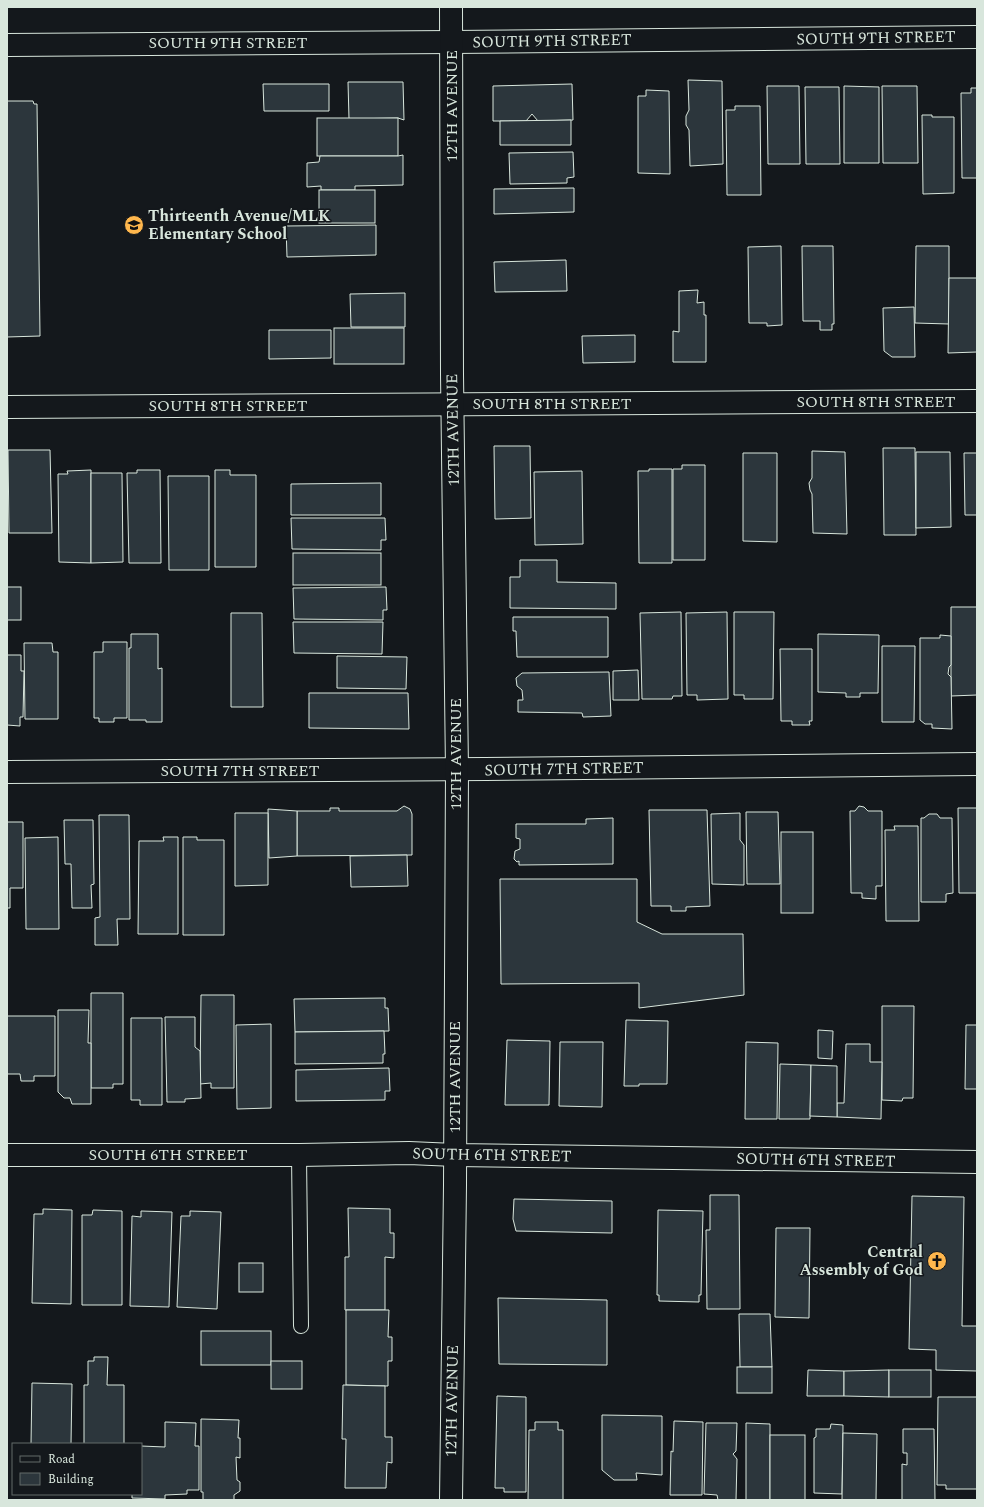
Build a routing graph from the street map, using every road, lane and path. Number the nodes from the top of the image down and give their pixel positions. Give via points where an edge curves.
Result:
1 (451, 7) edge
2 (977, 37) edge
3 (452, 42) junction
4 (7, 44) edge
5 (977, 401) edge
6 (452, 404) junction
7 (7, 407) edge
8 (977, 764) edge
9 (457, 770) junction
10 (7, 772) edge
11 (7, 1155) edge
12 (299, 1155) junction
13 (455, 1155) junction
14 (977, 1162) edge
15 (301, 1326) dead end
16 (451, 1500) edge

1 - 3 street, 12TH AVENUE
2 - 3 street, SOUTH 9TH STREET
3 - 4 street, SOUTH 9TH STREET
3 - 6 street, 12TH AVENUE
5 - 6 street, SOUTH 8TH STREET
6 - 7 street, SOUTH 8TH STREET
6 - 9 street, 12TH AVENUE
8 - 9 street, SOUTH 7TH STREET
9 - 10 street, SOUTH 7TH STREET
9 - 13 street, 12TH AVENUE
11 - 12 street, SOUTH 6TH STREET
12 - 13 street, SOUTH 6TH STREET
12 - 15 lane
13 - 14 street, SOUTH 6TH STREET
13 - 16 street, 12TH AVENUE

